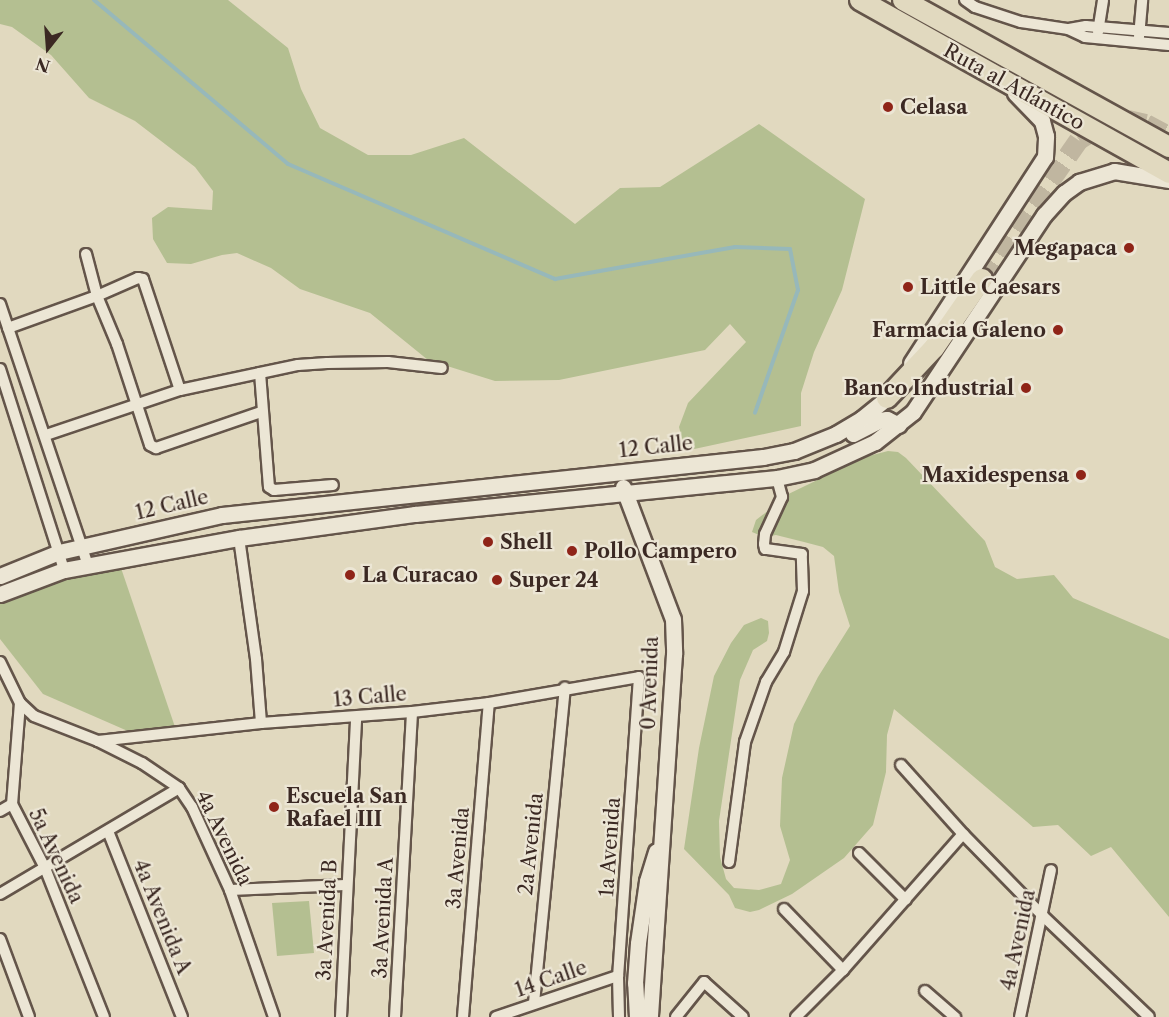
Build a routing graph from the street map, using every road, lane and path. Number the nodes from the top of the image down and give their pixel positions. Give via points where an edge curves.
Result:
1 (860, 0) edge
2 (903, 0) edge
3 (965, 0) edge
4 (1102, 0) edge
5 (1142, 0) edge
6 (1098, 33) junction
7 (1169, 33) edge
8 (1139, 37) junction
9 (1169, 45) edge
10 (963, 59) junction
11 (1169, 147) edge
12 (1169, 173) edge
13 (1169, 180) edge
14 (86, 254) dead end
15 (982, 279) tunnel mouth
16 (97, 296) junction
17 (0, 304) edge
18 (8, 328) junction
19 (442, 368) dead end
20 (0, 369) edge
21 (260, 373) junction
22 (180, 390) junction
23 (887, 398) junction
24 (136, 404) junction
25 (261, 412) junction
26 (898, 425) junction
27 (46, 435) junction
28 (818, 443) junction
29 (621, 471) junction
30 (777, 478) junction
31 (333, 485) dead end
32 (624, 495) junction
33 (239, 538) junction
34 (84, 546) junction
35 (59, 552) junction
36 (88, 564) junction
37 (64, 570) junction
38 (0, 576) edge
39 (0, 594) edge
40 (0, 662) edge
41 (640, 680) joint
42 (565, 688) junction
43 (20, 703) junction
44 (489, 703) junction
45 (412, 712) junction
46 (356, 717) junction
47 (261, 723) junction
48 (98, 741) junction
49 (901, 765) dead end
50 (179, 788) junction
51 (12, 804) junction
52 (0, 811) edge
53 (108, 831) junction
54 (662, 834) junction
55 (963, 834) junction
56 (859, 853) dead end
57 (729, 862) dead end
58 (45, 868) junction
59 (1051, 870) dead end
60 (346, 885) junction
61 (230, 890) junction
62 (0, 894) edge
63 (906, 900) junction
64 (784, 909) dead end
65 (1043, 916) junction
66 (0, 939) edge
67 (843, 970) junction
68 (618, 975) junction
69 (925, 991) dead end
70 (534, 1003) junction
71 (29, 1017) edge
72 (104, 1017) edge
73 (182, 1017) edge
74 (274, 1017) edge
75 (341, 1017) edge
76 (395, 1017) edge
77 (463, 1017) edge
78 (496, 1017) edge
79 (619, 1017) edge
80 (637, 1017) edge
81 (650, 1017) edge
82 (676, 1017) edge
83 (743, 1017) edge
84 (796, 1017) edge
85 (955, 1017) edge
86 (1020, 1017) edge
87 (1149, 1017) edge

1 - 10 highway, Ruta al Atlántico
2 - 11 highway, Ruta al Atlántico
3 - 6 street via 1021,22 1068,29 1086,26
4 - 6 street
5 - 8 street
6 - 8 street
7 - 8 street
8 - 9 street
10 - 12 highway, Ruta al Atlántico
10 - 23 main road, 12 Calle via 1022,98 1035,112 1046,136 1045,157
13 - 26 main road via 1114,171 1079,182 1064,192 1044,215 930,390
14 - 16 street
15 - 23 highway via 934,348
16 - 18 street
16 - 22 street via 143,279
16 - 24 street
17 - 18 street
18 - 27 street
19 - 21 street via 387,362 337,363 298,365
20 - 35 street
21 - 22 street
21 - 25 street
22 - 24 street
23 - 28 main road, 12 Calle via 861,419
24 - 25 street via 150,445 156,448
24 - 27 street
25 - 31 street via 271,489
26 - 28 main road via 880,420 843,439
26 - 30 main road via 875,442 834,462
27 - 34 street
28 - 29 main road, 12 Calle via 763,457
29 - 32 main road, 0 Avenida
29 - 34 main road, 12 Calle via 222,515
30 - 32 main road
30 - 57 street via 782,497 765,534 765,549 802,554 803,591 784,652 766,682 745,742
32 - 33 main road via 415,514
32 - 54 main road, 0 Avenida via 673,619
33 - 36 main road
33 - 47 street
34 - 35 main road, 12 Calle
34 - 36 street
35 - 37 street
35 - 38 main road, 12 Calle
36 - 37 main road
37 - 39 main road
40 - 43 street, 4a Avenida
41 - 42 street, 13 Calle via 636,676
41 - 68 street, 1a Avenida
42 - 44 street, 13 Calle
42 - 70 street, 2a Avenida
43 - 48 street, 4a Avenida via 34,716
43 - 51 street, 5a Avenida
44 - 45 street, 13 Calle
44 - 77 street, 3a Avenida
45 - 46 street, 13 Calle
45 - 76 street, 3a Avenida A
46 - 47 street, 13 Calle
46 - 60 street, 3a Avenida B
47 - 48 street, 13 Calle
48 - 50 street, 4a Avenida via 142,763
49 - 55 street
50 - 53 street
50 - 61 street, 4a Avenida via 192,807
51 - 52 street
51 - 58 street, 5a Avenida
53 - 58 street
53 - 73 street, 4a Avenida A
54 - 80 main road, 0 Avenida via 647,880 638,943
54 - 81 main road, 0 Avenida
55 - 63 street
55 - 65 street
56 - 63 street
58 - 62 street
58 - 72 street, 5a Avenida
59 - 65 street, 4a Avenida
60 - 61 street
60 - 75 street, 3a Avenida B
61 - 74 street, 4a Avenida
63 - 67 street
64 - 67 street
65 - 86 street, 4a Avenida
65 - 87 street
66 - 71 street
67 - 84 street
68 - 70 street, 14 Calle
68 - 79 street, 1a Avenida
69 - 85 street
70 - 78 street, 14 Calle
82 - 83 street via 704,982

